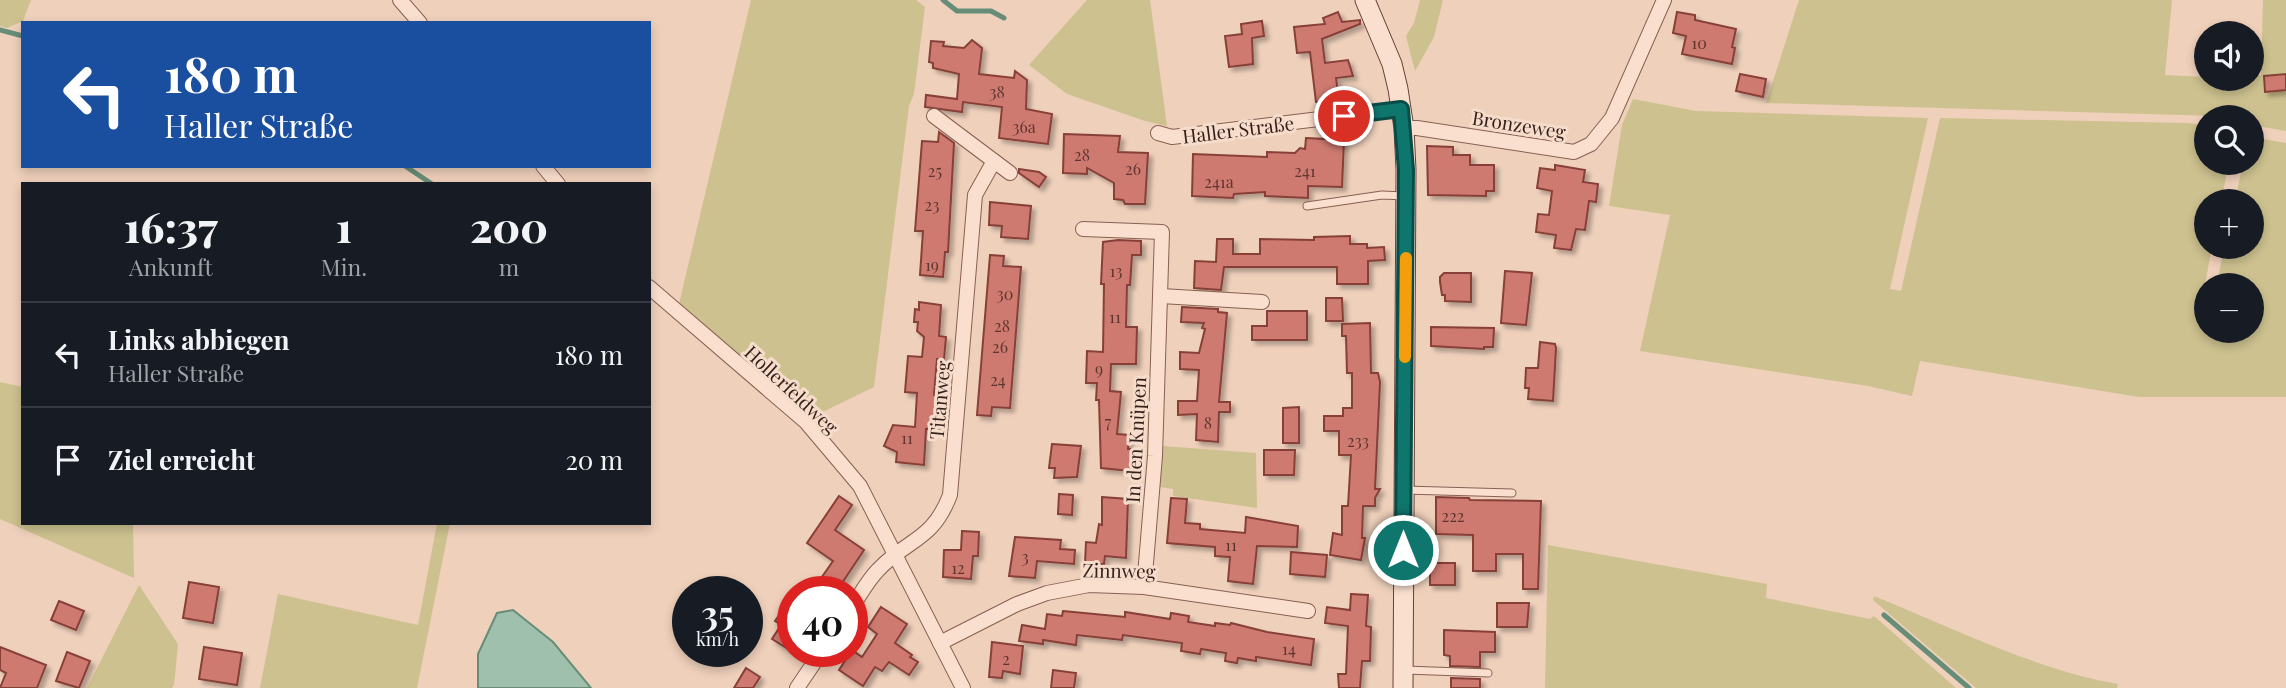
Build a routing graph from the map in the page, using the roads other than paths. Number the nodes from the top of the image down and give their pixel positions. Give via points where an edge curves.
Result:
1 (400, 0) edge
2 (1365, 0) edge
3 (1664, 0) edge
4 (418, 21) edge
5 (934, 116) dead end
6 (1403, 118) junction
7 (1158, 133) dead end
8 (994, 162) junction
9 (545, 168) edge
10 (1010, 173) dead end
11 (556, 182) edge
12 (1406, 196) junction
13 (1307, 206) dead end
14 (1083, 229) dead end
15 (651, 289) edge
16 (1161, 296) junction
17 (1262, 302) dead end
18 (1404, 490) junction
19 (1512, 493) dead end
20 (897, 555) junction
21 (868, 583) edge
22 (1144, 587) junction
23 (1308, 611) dead end
24 (940, 643) junction
25 (811, 667) edge
26 (1488, 673) dead end
27 (1403, 679) edge
28 (797, 688) edge
29 (963, 688) edge

1 - 4 street
2 - 6 street via 1392,64
3 - 6 street, Bronzeweg via 1612,118 1591,144 1574,152 1417,128
5 - 8 street
6 - 7 street, Haller Straße via 1172,137
6 - 12 street
8 - 10 street
8 - 20 street, Titanweg via 975,195 950,495 931,530
9 - 11 street
12 - 13 lane
12 - 18 street
14 - 16 street, In den Knüpen via 1162,232
15 - 20 street, Hollerfeldweg via 806,422 860,486
16 - 17 street
16 - 22 street, In den Knüpen
18 - 19 lane
18 - 27 street
20 - 21 street, Titanweg
20 - 24 street, Hollerfeldweg
22 - 23 street, Zinnweg
22 - 24 street, Zinnweg via 1089,585 1047,593
24 - 29 street, Hollerfeldweg
25 - 28 street
26 - 27 lane

